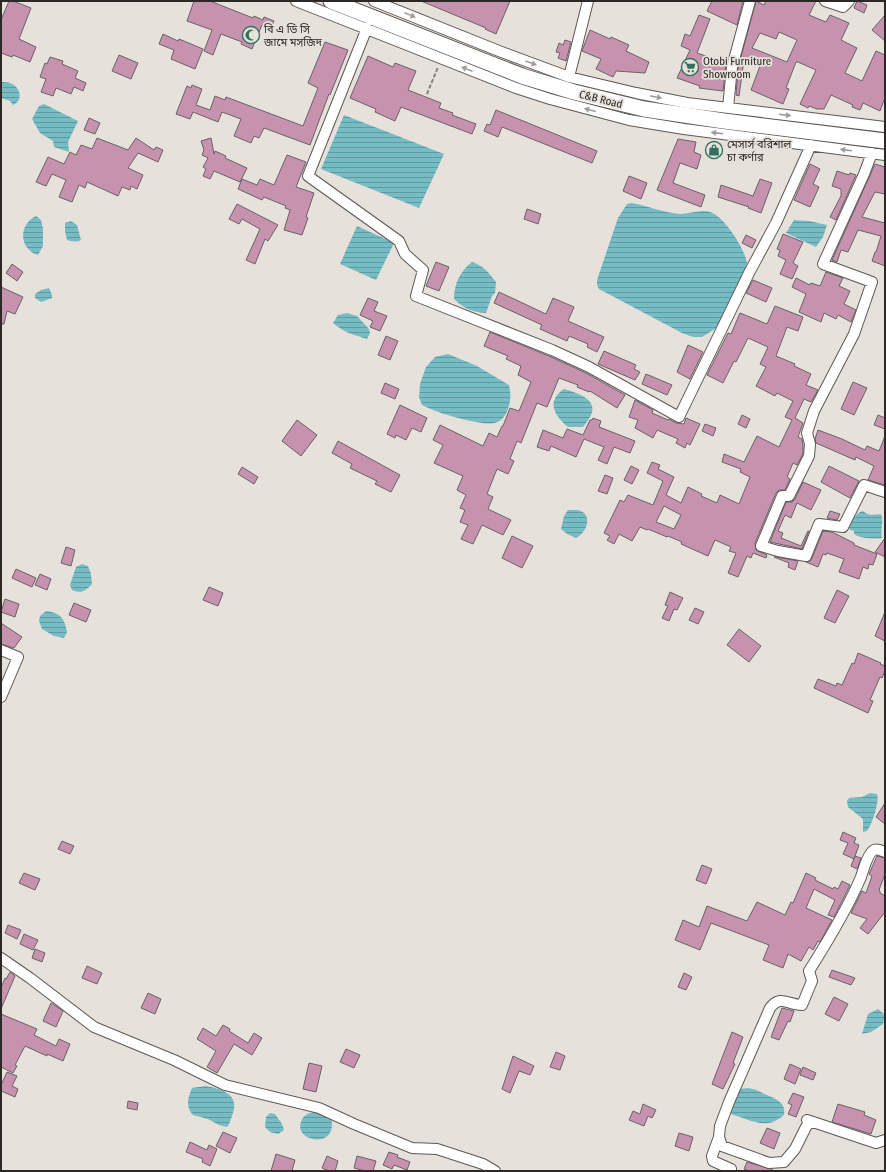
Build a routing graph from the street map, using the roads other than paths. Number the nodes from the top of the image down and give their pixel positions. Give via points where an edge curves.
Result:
1 (296, 1) edge
2 (331, 1) edge
3 (374, 1) edge
4 (588, 1) edge
5 (750, 1) edge
6 (825, 1) edge
7 (849, 1) edge
8 (367, 28) junction
9 (569, 77) junction
10 (728, 108) junction
11 (885, 127) edge
12 (885, 141) edge
13 (811, 145) junction
14 (872, 153) junction
15 (885, 154) edge
16 (885, 492) edge
17 (1, 650) edge
18 (1, 697) edge
19 (885, 852) edge
20 (1, 958) edge
21 (719, 1137) junction
22 (885, 1140) edge
23 (874, 1143) junction
24 (885, 1149) edge
25 (495, 1171) edge
26 (731, 1171) edge

1 - 8 street
2 - 12 highway, C&B Road via 522,76 574,92 644,109
3 -> 9 street
4 - 9 street
5 - 10 street via 732,67
6 - 7 street via 844,7
13 -> 8 street via 629,120 516,88
8 - 13 street via 308,176 399,241 405,254 423,270 416,296 589,367 679,417 776,223
9 -> 10 street via 687,103
10 -> 11 street
14 -> 13 street
14 - 15 street
14 - 16 street via 823,264 872,282 854,334 814,411 807,433 810,444 809,456 789,496 782,496 778,502 761,546 806,556 819,524 843,527 864,485
17 - 18 street via 18,657
19 - 21 street via 872,850 866,861 843,915 809,971 812,981 802,1005 782,1000 775,1002 770,1008 729,1102 720,1126
20 - 25 street via 94,1027 174,1060 225,1085 319,1108 412,1148 437,1149 483,1164
21 - 23 street via 722,1146 769,1163 784,1162 810,1122 807,1120
21 - 26 street via 712,1156 713,1161
22 - 23 street
23 - 24 street

